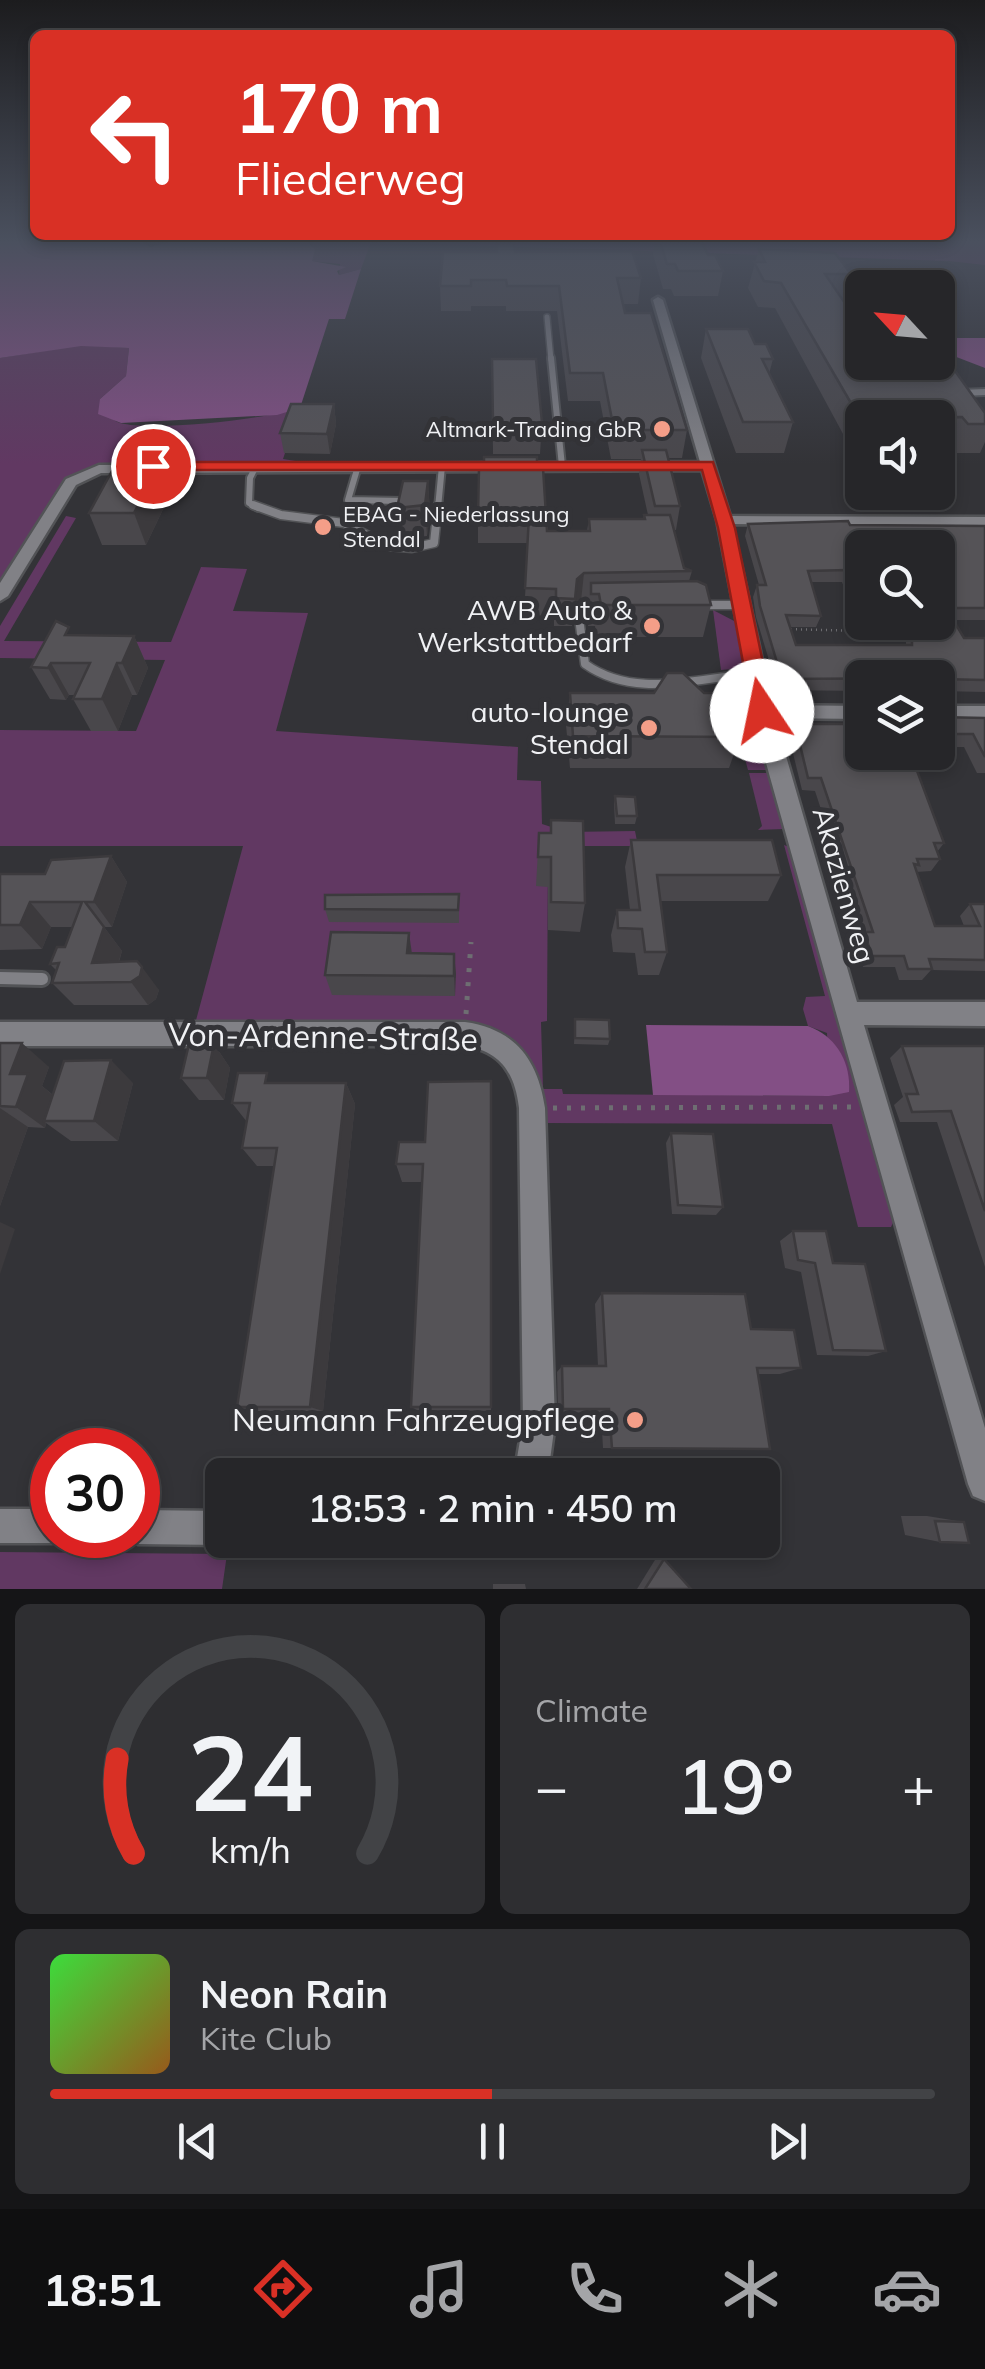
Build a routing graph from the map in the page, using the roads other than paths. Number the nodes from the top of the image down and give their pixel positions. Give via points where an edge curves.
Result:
1 (663, 316) edge
2 (547, 317) dead end
3 (985, 392) edge
4 (952, 399) edge
5 (256, 466) junction
6 (358, 466) junction
7 (442, 466) junction
8 (562, 466) junction
9 (708, 466) junction
10 (403, 501) edge
11 (724, 520) junction
12 (985, 521) edge
13 (0, 596) edge
14 (610, 605) edge
15 (686, 605) edge
16 (744, 616) junction
17 (755, 674) junction
18 (762, 711) junction
19 (845, 712) edge
20 (955, 713) edge
21 (985, 713) edge
22 (0, 978) edge
23 (42, 979) dead end
24 (850, 1013) junction
25 (985, 1014) edge
26 (0, 1034) edge
27 (533, 1458) edge
28 (985, 1484) edge
29 (0, 1526) edge
30 (30, 1526) edge
31 (160, 1527) edge
32 (205, 1528) edge

1 - 9 street, Akazienweg
2 - 8 lane
3 - 4 lane
5 - 6 street
5 - 7 lane via 249,502 267,514 342,523 372,541 423,548 434,544
5 - 13 street via 118,466 84,474 72,482
6 - 7 street
6 - 10 lane via 348,500
7 - 8 street
8 - 9 street
9 - 11 street, Akazienweg
11 - 12 street
11 - 16 street, Akazienweg
14 - 17 lane via 582,608 579,618 584,664 598,677 678,683
15 - 16 lane
16 - 17 street, Akazienweg
17 - 18 street, Akazienweg
18 - 19 street
18 - 24 street, Akazienweg
20 - 21 street
22 - 23 lane
24 - 25 street
24 - 28 street, Akazienweg
26 - 27 street, Von-Ardenne-Straße via 465,1034 507,1048 530,1083 532,1108 539,1423
29 - 30 street
31 - 32 street

